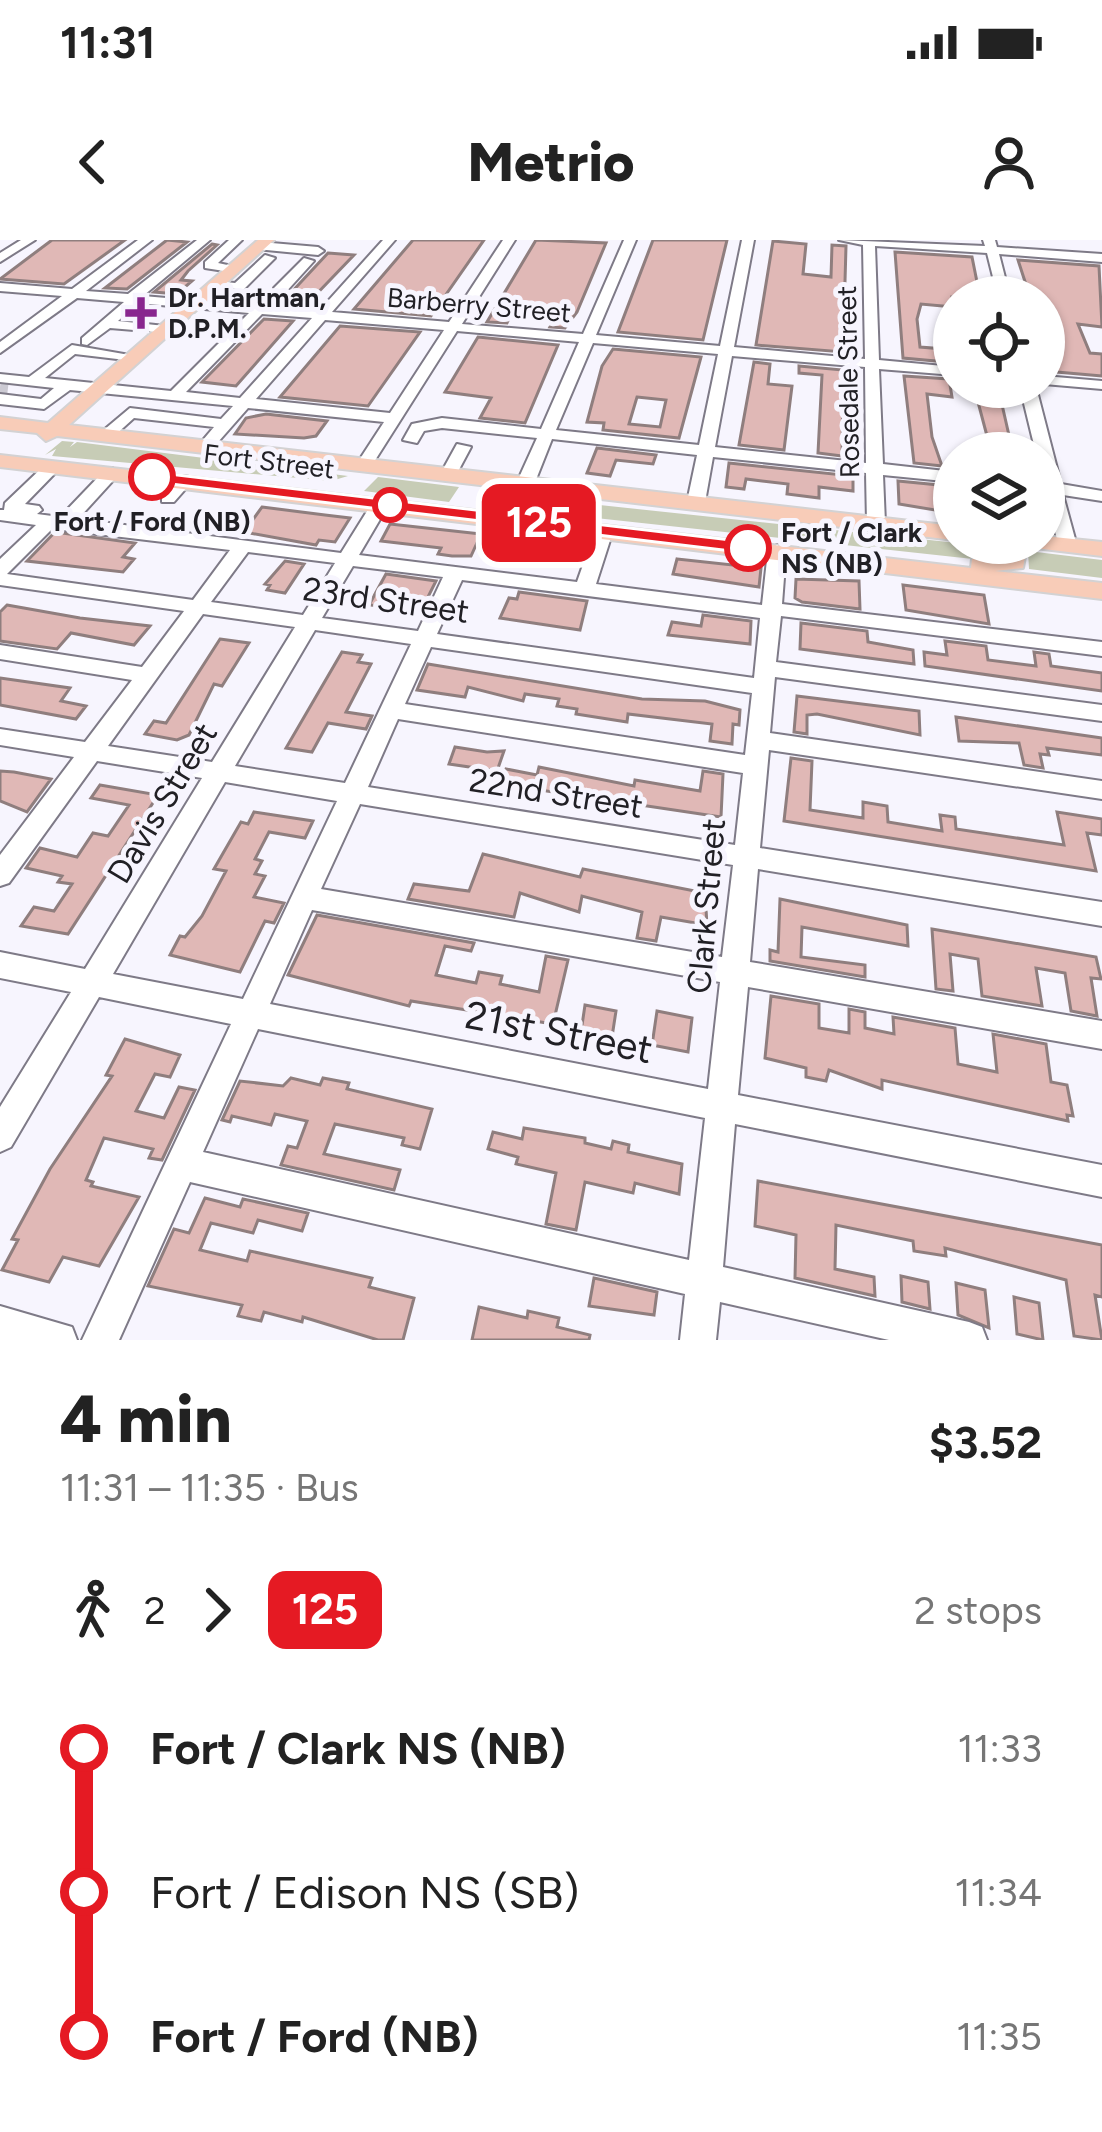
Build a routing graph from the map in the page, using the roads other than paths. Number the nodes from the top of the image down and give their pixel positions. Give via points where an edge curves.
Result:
1 (28, 240) edge
2 (146, 240) edge
3 (204, 240) edge
4 (236, 240) edge
5 (389, 240) edge
6 (509, 240) edge
7 (630, 240) edge
8 (748, 240) edge
9 (845, 240) edge
10 (869, 241) edge
11 (990, 245) edge
12 (261, 252) edge
13 (0, 258) edge
14 (1102, 258) edge
15 (233, 270) junction
16 (998, 276) edge
17 (216, 285) junction
18 (0, 287) edge
19 (74, 293) junction
20 (134, 298) junction
21 (196, 304) junction
22 (261, 309) junction
23 (323, 315) junction
24 (107, 324) junction
25 (453, 327) junction
26 (165, 330) junction
27 (588, 338) junction
28 (88, 341) dead end
29 (0, 349) edge
30 (726, 351) junction
31 (134, 357) junction
32 (872, 364) junction
33 (933, 369) edge
34 (47, 370) junction
35 (1102, 385) edge
36 (1065, 386) edge
37 (2, 387) edge
38 (49, 387) junction
39 (98, 388) junction
40 (147, 393) junction
41 (174, 395) junction
42 (244, 402) junction
43 (1032, 408) edge
44 (131, 410) junction
45 (1033, 413) junction
46 (1054, 414) dead end
47 (172, 418) junction
48 (394, 418) junction
49 (0, 423) edge
50 (225, 424) junction
51 (422, 425) junction
52 (53, 428) junction
53 (519, 432) junction
54 (1041, 432) edge
55 (107, 434) junction
56 (546, 434) junction
57 (152, 440) junction
58 (411, 440) dead end
59 (205, 447) junction
60 (463, 447) dead end
61 (706, 451) junction
62 (364, 465) junction
63 (54, 466) junction
64 (6, 467) edge
65 (874, 469) junction
66 (112, 473) junction
67 (448, 473) junction
68 (933, 475) edge
69 (526, 482) junction
70 (1065, 490) edge
71 (1102, 496) edge
72 (322, 497) junction
73 (692, 501) junction
74 (380, 504) junction
75 (4, 510) edge
76 (464, 514) junction
77 (60, 522) junction
78 (876, 523) junction
79 (933, 530) edge
80 (604, 531) junction
81 (1065, 545) edge
82 (242, 547) junction
83 (1102, 549) edge
84 (784, 552) junction
85 (933, 556) edge
86 (346, 560) junction
87 (0, 570) edge
88 (455, 573) junction
89 (0, 579) edge
90 (586, 585) dead end
91 (1102, 591) edge
92 (198, 606) junction
93 (772, 611) junction
94 (309, 622) junction
95 (425, 638) junction
96 (1102, 649) edge
97 (0, 652) edge
98 (147, 675) junction
99 (765, 677) junction
100 (391, 710) junction
101 (1102, 713) edge
102 (0, 737) edge
103 (92, 751) junction
104 (757, 753) junction
105 (218, 773) junction
106 (1102, 790) edge
107 (352, 793) junction
108 (748, 857) junction
109 (0, 875) edge
110 (306, 898) junction
111 (1102, 914) edge
112 (0, 965) edge
113 (736, 972) junction
114 (91, 984) junction
115 (254, 1015) junction
116 (1102, 1035) edge
117 (723, 1108) junction
118 (0, 1136) edge
119 (183, 1164) junction
120 (1102, 1181) edge
121 (705, 1282) junction
122 (0, 1324) edge
123 (59, 1340) edge
124 (100, 1340) edge
125 (698, 1340) edge
126 (969, 1340) edge

1 - 13 street
2 - 19 street
3 - 20 street
4 - 15 street via 208,265
5 - 23 street
6 - 25 street
7 - 27 street
8 - 30 street
9 - 10 street
10 - 11 street
10 - 32 street, Rosedale Street
11 - 14 street
11 - 16 street
12 - 15 main road
12 - 17 street via 238,287
12 - 22 street via 313,256
15 - 17 main road
17 - 21 main road
18 - 19 street, Barberry Street
19 - 20 street, Barberry Street
19 - 29 street
20 - 21 street, Barberry Street
20 - 24 street
21 - 22 street, Barberry Street
21 - 26 main road
22 - 23 street, Barberry Street
22 - 41 street
23 - 25 street, Barberry Street
23 - 42 street
24 - 26 street
24 - 28 street
25 - 27 street, Barberry Street
25 - 48 street
26 - 31 main road
27 - 30 street, Barberry Street
27 - 56 street
30 - 32 street, Barberry Street
30 - 61 street
31 - 34 street via 72,349
31 - 39 main road
32 - 33 street, Barberry Street
32 - 65 street, Rosedale Street
34 - 38 street
34 - 39 street
35 - 36 street
37 - 38 street
37 - 38 street via 44,404
38 - 39 street
39 - 40 street
39 - 44 street
39 - 52 main road
40 - 41 street
40 - 44 street
41 - 42 street
42 - 48 street
42 - 50 street
43 - 45 street
44 - 47 street
44 - 55 street
45 - 46 street
45 - 54 street
47 - 50 street
47 - 57 street
48 - 62 street
49 - 52 main road, Fort Street
50 - 59 street
51 - 53 street
51 - 53 street via 506,434 507,451
51 - 58 street
52 - 55 main road, Fort Street
52 - 64 main road
53 - 56 street
55 - 57 main road, Fort Street
56 - 61 street
56 - 69 street
57 - 59 main road, Fort Street
59 - 62 main road, Fort Street
60 - 67 street
61 - 65 street
61 - 73 street
62 - 67 main road, Fort Street
62 - 72 main road via 362,482
63 - 64 main road, Fort Street
63 - 66 main road, Fort Street
63 - 75 street
65 - 68 street
65 - 78 street, Rosedale Street
66 - 72 main road, Fort Street via 176,489
66 - 77 street
67 - 69 main road, Fort Street
69 - 73 main road, Fort Street
70 - 71 street
72 - 74 main road, Fort Street
73 - 76 main road via 647,507 481,490 463,497
73 - 78 main road, Fort Street
74 - 76 main road, Fort Street
74 - 86 street, Davis Street
75 - 77 street
76 - 80 main road, Fort Street
77 - 82 street
77 - 87 street
78 - 79 main road, Fort Street
80 - 84 main road, Fort Street
80 - 90 street
81 - 83 main road
82 - 86 street
82 - 92 street
84 - 85 main road via 824,546
84 - 91 main road, Fort Street
84 - 93 street, Clark Street
86 - 88 street
86 - 94 street, Davis Street
88 - 93 street
88 - 95 street
89 - 92 street, 23rd Street
92 - 94 street, 23rd Street
92 - 98 street
93 - 96 street
93 - 99 street, Clark Street
94 - 95 street, 23rd Street
94 - 105 street, Davis Street
95 - 99 street, 23rd Street
95 - 100 street
97 - 98 street
98 - 103 street
99 - 101 street, 23rd Street
99 - 104 street, Clark Street
100 - 104 street
100 - 107 street
102 - 103 street, 22nd Street
103 - 105 street, 22nd Street
103 - 109 street
104 - 106 street
104 - 108 street, Clark Street
105 - 107 street, 22nd Street
105 - 114 street, Davis Street
107 - 108 street, 22nd Street
107 - 110 street
108 - 111 street, 22nd Street
108 - 113 street, Clark Street
110 - 113 street
110 - 115 street
112 - 114 street, 21st Street
113 - 116 street
113 - 117 street, Clark Street
114 - 115 street, 21st Street
114 - 118 street, Davis Street
115 - 117 street, 21st Street
115 - 119 street
117 - 120 street, 21st Street
117 - 121 street, Clark Street
119 - 121 street
119 - 124 street
121 - 125 street, Clark Street
121 - 126 street
122 - 123 street

